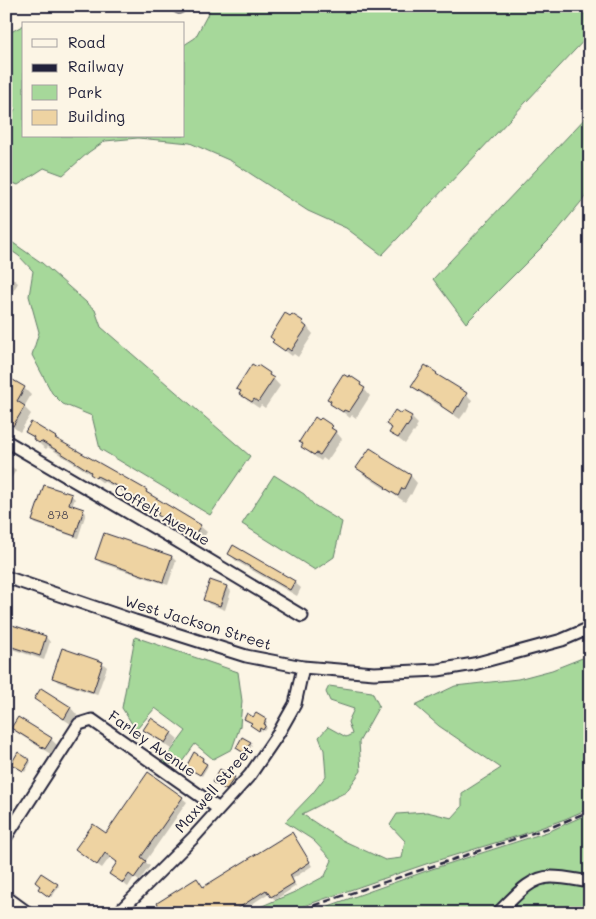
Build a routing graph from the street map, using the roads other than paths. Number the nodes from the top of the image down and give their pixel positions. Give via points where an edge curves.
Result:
1 (6, 442) edge
2 (6, 577) edge
3 (302, 616) dead end
4 (590, 628) edge
5 (303, 667) junction
6 (219, 809) junction
7 (6, 836) edge
8 (590, 882) edge
9 (6, 897) edge
10 (28, 913) edge
11 (118, 913) edge
12 (498, 913) edge

1 - 3 street, Coffelt Avenue
2 - 5 street, West Jackson Street via 246,656
4 - 5 street, West Jackson Street via 562,640 474,664 438,670 374,673
5 - 6 street, Maxwell Street via 295,704 278,734 250,775
6 - 7 street, Farley Avenue via 92,720 79,724
6 - 11 street, Maxwell Street
8 - 12 street via 542,878 529,884
9 - 10 street

